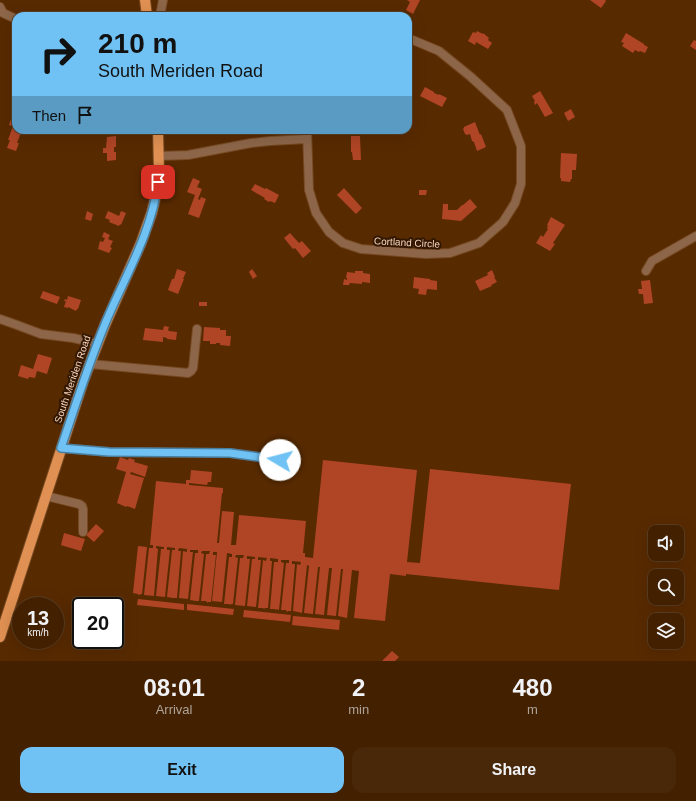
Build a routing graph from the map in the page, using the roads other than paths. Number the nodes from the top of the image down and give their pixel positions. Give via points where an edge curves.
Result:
1 (145, 0) edge
2 (163, 0) edge
3 (0, 7) edge
4 (146, 12) edge
5 (161, 12) edge
6 (12, 17) edge
7 (412, 40) edge
8 (158, 134) edge
9 (307, 134) edge
10 (307, 139) junction
11 (159, 156) junction
12 (696, 236) edge
13 (646, 271) dead end
14 (0, 319) edge
15 (197, 329) dead end
16 (97, 344) junction
17 (90, 364) junction
18 (61, 448) junction
19 (280, 460) dead end
20 (46, 496) junction
21 (83, 532) dead end
22 (0, 637) edge

1 - 4 main road
2 - 5 street
3 - 6 street via 3,13
7 - 10 street, Cortland Circle via 438,51 507,110 521,146 521,184 515,202 503,222 479,243 450,253 426,254 361,249 343,243 329,232 316,213 308,190
8 - 11 main road, South Meriden Road
9 - 10 street, Cortland Circle
10 - 11 street via 251,143 188,155
11 - 16 main road, South Meriden Road via 157,190 147,227
12 - 13 street via 652,261
14 - 16 street via 41,334
15 - 17 street via 193,368 188,373
16 - 17 main road, South Meriden Road
17 - 18 main road, South Meriden Road
18 - 19 street via 109,452 230,453
18 - 20 main road, South Meriden Road
20 - 21 street via 82,506
20 - 22 main road, South Meriden Road

